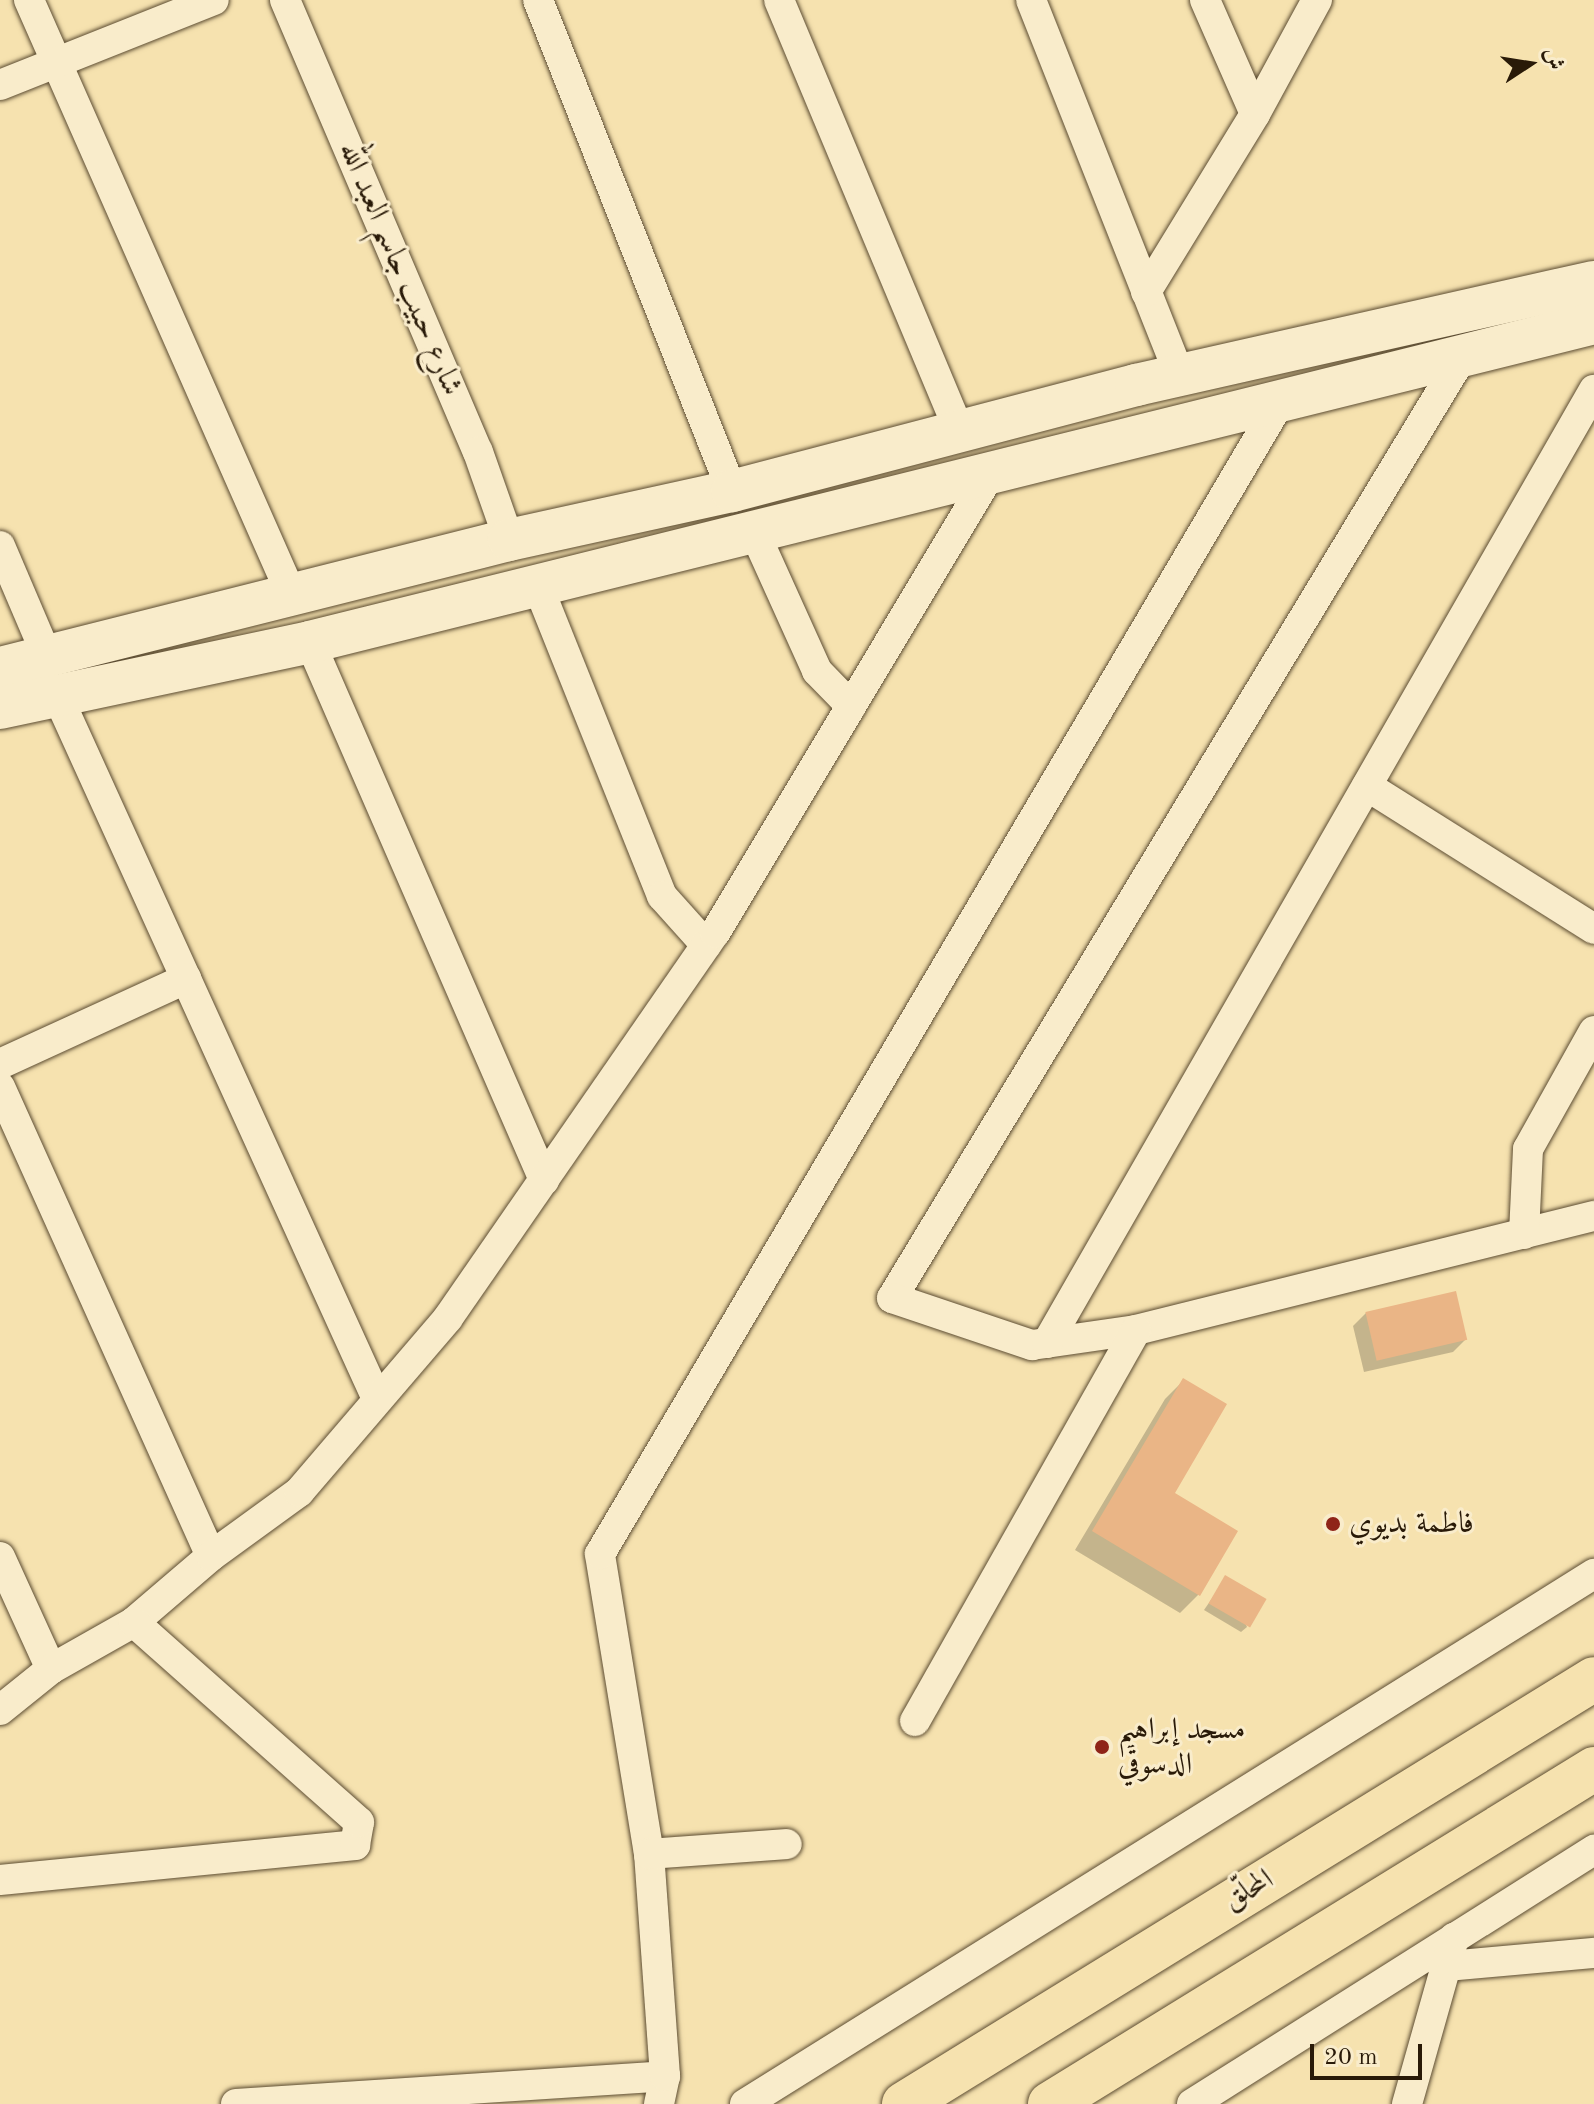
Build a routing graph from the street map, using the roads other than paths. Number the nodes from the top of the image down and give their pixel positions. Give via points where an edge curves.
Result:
1 (29, 0) edge
2 (214, 0) edge
3 (285, 0) edge
4 (538, 0) edge
5 (779, 0) edge
6 (1031, 0) edge
7 (1205, 0) edge
8 (1317, 0) edge
9 (57, 63) junction
10 (0, 85) edge
11 (1255, 114) junction
12 (1594, 282) edge
13 (1146, 292) junction
14 (1594, 323) edge
15 (1462, 357) junction
16 (1180, 376) junction
17 (1594, 390) edge
18 (1280, 402) junction
19 (960, 433) junction
20 (992, 471) junction
21 (732, 491) junction
22 (753, 529) junction
23 (509, 540) junction
24 (0, 546) edge
25 (538, 586) junction
26 (292, 596) junction
27 (310, 642) junction
28 (47, 656) junction
29 (0, 668) edge
30 (58, 697) junction
31 (851, 706) junction
32 (0, 708) edge
33 (1367, 786) junction
34 (1594, 929) edge
35 (706, 945) junction
36 (186, 979) junction
37 (1594, 1031) edge
38 (0, 1064) edge
39 (0, 1087) edge
40 (544, 1180) junction
41 (1594, 1216) edge
42 (1524, 1234) junction
43 (1136, 1330) junction
44 (1047, 1343) junction
45 (377, 1399) junction
46 (211, 1556) junction
47 (0, 1557) edge
48 (1594, 1574) edge
49 (134, 1622) junction
50 (51, 1669) junction
51 (1594, 1679) edge
52 (0, 1710) edge
53 (915, 1721) dead end
54 (1594, 1769) edge
55 (787, 1844) dead end
56 (1594, 1850) edge
57 (649, 1854) junction
58 (0, 1880) edge
59 (1450, 1952) junction
60 (1594, 1953) edge
61 (662, 2090) edge
62 (236, 2104) edge
63 (745, 2104) edge
64 (904, 2104) edge
65 (1050, 2104) edge
66 (1192, 2104) edge
67 (1407, 2104) edge

1 - 9 street
2 - 9 street
3 - 23 street, شارع حبيب جاسم العبد الله via 478,452
4 - 21 street
5 - 19 street
6 - 13 street
7 - 11 street
8 - 11 street
9 - 10 street
9 - 26 street
11 - 13 street
12 - 16 street
13 - 16 street
14 - 15 street
15 - 18 street
15 - 44 street via 892,1298 1032,1345
16 - 19 street
17 - 33 street
18 - 20 street
18 - 57 street via 600,1554
19 - 21 street
20 - 22 street
20 - 31 street
21 - 23 street
22 - 25 street
22 - 31 street via 817,671
23 - 26 street
24 - 28 street
25 - 27 street
25 - 35 street via 662,896
26 - 28 street
27 - 30 street
27 - 40 street
28 - 29 street
30 - 32 street
30 - 36 street
31 - 35 street
33 - 34 street
33 - 44 street
35 - 40 street
36 - 38 street
36 - 45 street
37 - 42 street via 1528,1149
39 - 46 street
40 - 45 street via 448,1318
41 - 42 street
42 - 43 street
43 - 44 street
43 - 53 street
45 - 46 street via 299,1492
46 - 49 street
47 - 50 street
48 - 63 street
49 - 50 street
49 - 58 street via 359,1822 355,1845
50 - 52 street
51 - 64 main road, المحلّق
54 - 65 main road
55 - 57 street
56 - 59 street
57 - 61 street
59 - 60 street
59 - 66 street
59 - 67 street
61 - 62 street

